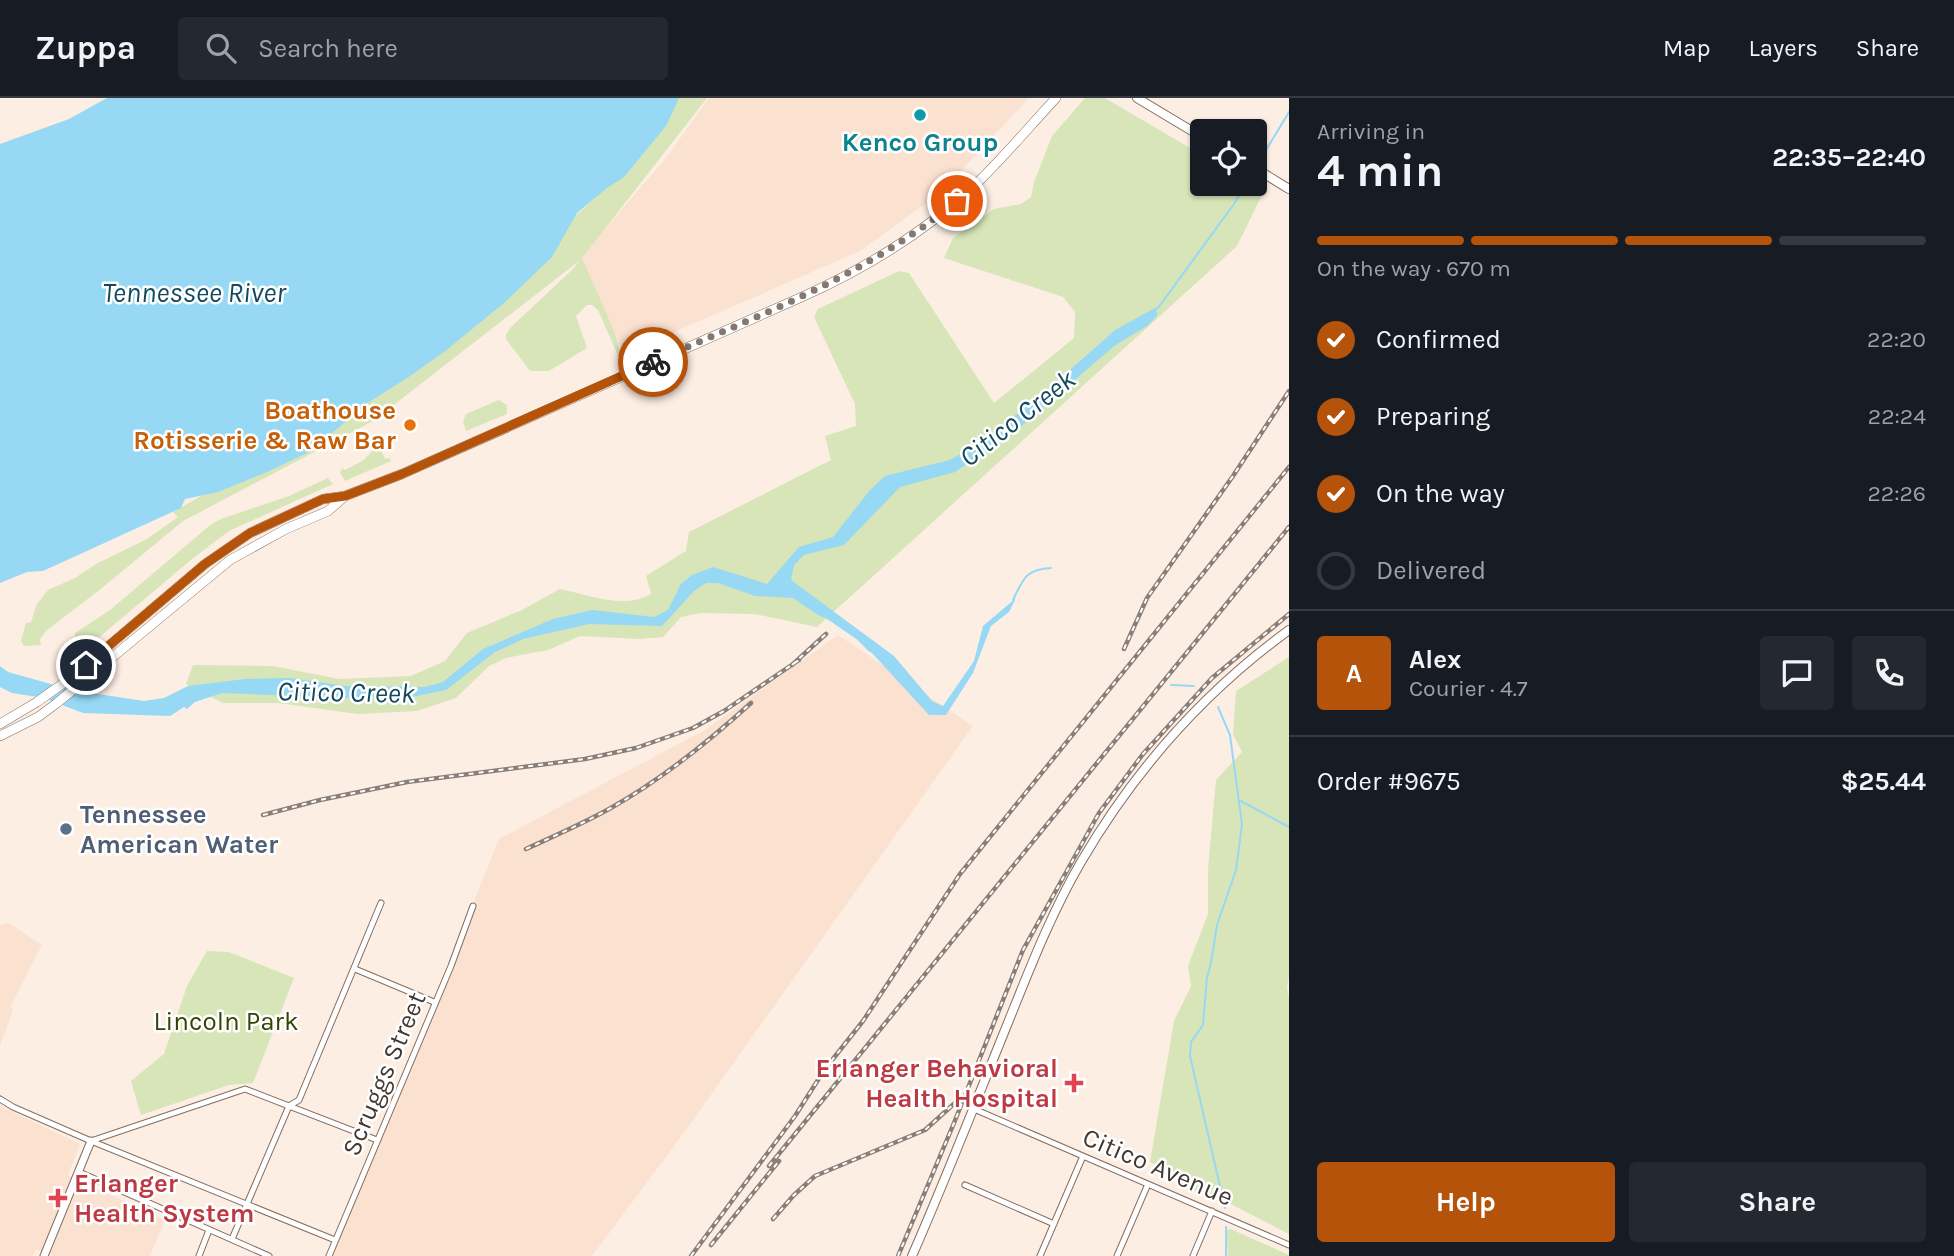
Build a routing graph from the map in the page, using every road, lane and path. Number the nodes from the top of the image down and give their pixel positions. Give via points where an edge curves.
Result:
1 (1056, 98) edge
2 (1136, 98) edge
3 (1190, 130) edge
4 (1267, 176) edge
5 (1287, 188) edge
6 (345, 496) junction
7 (1289, 631) edge
8 (0, 724) edge
9 (0, 736) edge
10 (381, 903) dead end
11 (473, 906) dead end
12 (355, 969) junction
13 (434, 1002) junction
14 (0, 1099) edge
15 (289, 1105) junction
16 (974, 1109) junction
17 (377, 1140) junction
18 (91, 1141) junction
19 (1083, 1156) junction
20 (79, 1172) junction
21 (1148, 1184) junction
22 (965, 1185) dead end
23 (247, 1206) junction
24 (1212, 1211) junction
25 (1054, 1224) junction
26 (209, 1230) junction
27 (232, 1240) junction
28 (335, 1240) junction
29 (1289, 1245) edge
30 (44, 1256) edge
31 (199, 1256) edge
32 (269, 1256) edge
33 (328, 1256) edge
34 (912, 1256) edge
35 (1040, 1256) edge
36 (1117, 1256) edge
37 (1193, 1256) edge

1 - 6 main road via 957,201 866,265
2 - 3 main road
4 - 5 main road
6 - 8 main road via 323,499 250,533 37,702
6 - 9 main road via 328,511 230,560 38,716
7 - 16 main road via 1240,668 1200,707 1150,762 1111,815 1046,929
10 - 12 street
11 - 13 street, Scruggs Street
12 - 13 street
12 - 15 street via 299,1100
13 - 17 street, Scruggs Street
14 - 18 street
15 - 17 street
15 - 18 street via 245,1089
15 - 23 street
16 - 19 street, Citico Avenue
16 - 34 main road
17 - 28 street, Scruggs Street
18 - 20 street
18 - 23 street
19 - 21 street, Citico Avenue
19 - 25 street
20 - 26 street
20 - 30 street
21 - 24 street, Citico Avenue
21 - 36 street
22 - 25 street
23 - 27 street
23 - 28 street
24 - 29 street, Citico Avenue
24 - 37 street
25 - 35 street
26 - 27 street
26 - 31 street
27 - 32 street
28 - 33 street, Scruggs Street

